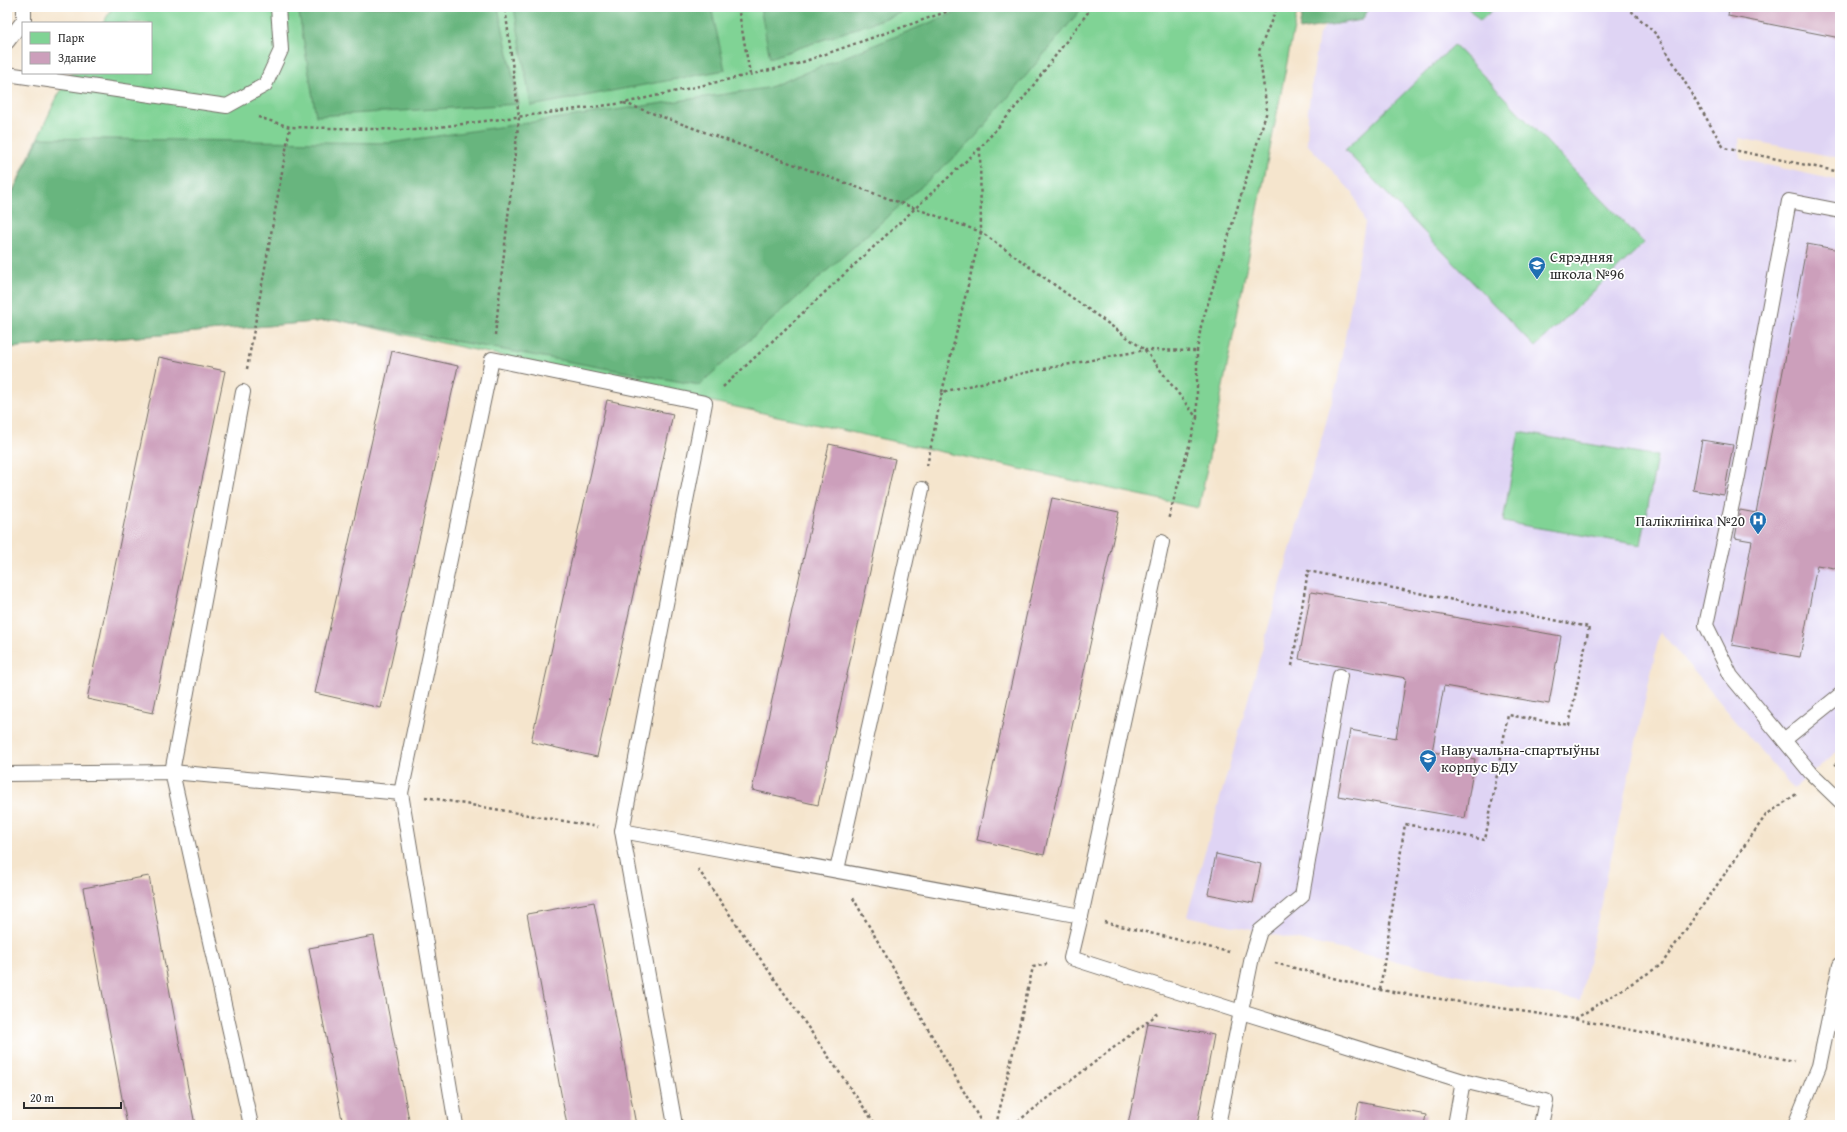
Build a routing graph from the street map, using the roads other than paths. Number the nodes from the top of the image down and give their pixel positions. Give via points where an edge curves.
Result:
1 (24, 7) edge
2 (278, 7) edge
3 (22, 22) edge
4 (22, 23) edge
5 (7, 42) edge
6 (7, 74) edge
7 (1840, 211) edge
8 (243, 392) road end
9 (922, 489) road end
10 (1162, 542) road end
11 (1340, 676) dead end
12 (1840, 695) edge
13 (1784, 740) junction
14 (172, 772) junction
15 (7, 774) edge
16 (401, 793) junction
17 (1840, 801) edge
18 (622, 831) junction
19 (837, 870) junction
20 (1081, 916) junction
21 (1840, 965) edge
22 (1241, 1012) junction
23 (1464, 1081) junction
24 (251, 1125) edge
25 (456, 1125) edge
26 (675, 1125) edge
27 (1218, 1125) edge
28 (1455, 1125) edge
29 (1541, 1125) edge
30 (1795, 1125) edge

1 - 3 lane
2 - 6 lane via 281,50 264,85 227,106
4 - 5 lane
7 - 13 lane via 1790,200 1738,476 1706,625 1731,676
8 - 14 lane
9 - 19 lane
10 - 20 lane
11 - 22 lane via 1302,896 1260,931
12 - 13 lane
13 - 17 lane via 1811,774
14 - 15 lane
14 - 16 lane
14 - 24 lane
16 - 18 lane via 492,359 705,403
16 - 25 lane
18 - 19 lane
18 - 26 lane
19 - 20 lane
20 - 22 lane via 1071,958
21 - 30 lane via 1819,1066
22 - 23 lane
22 - 27 lane
23 - 28 lane
23 - 29 lane via 1546,1101

